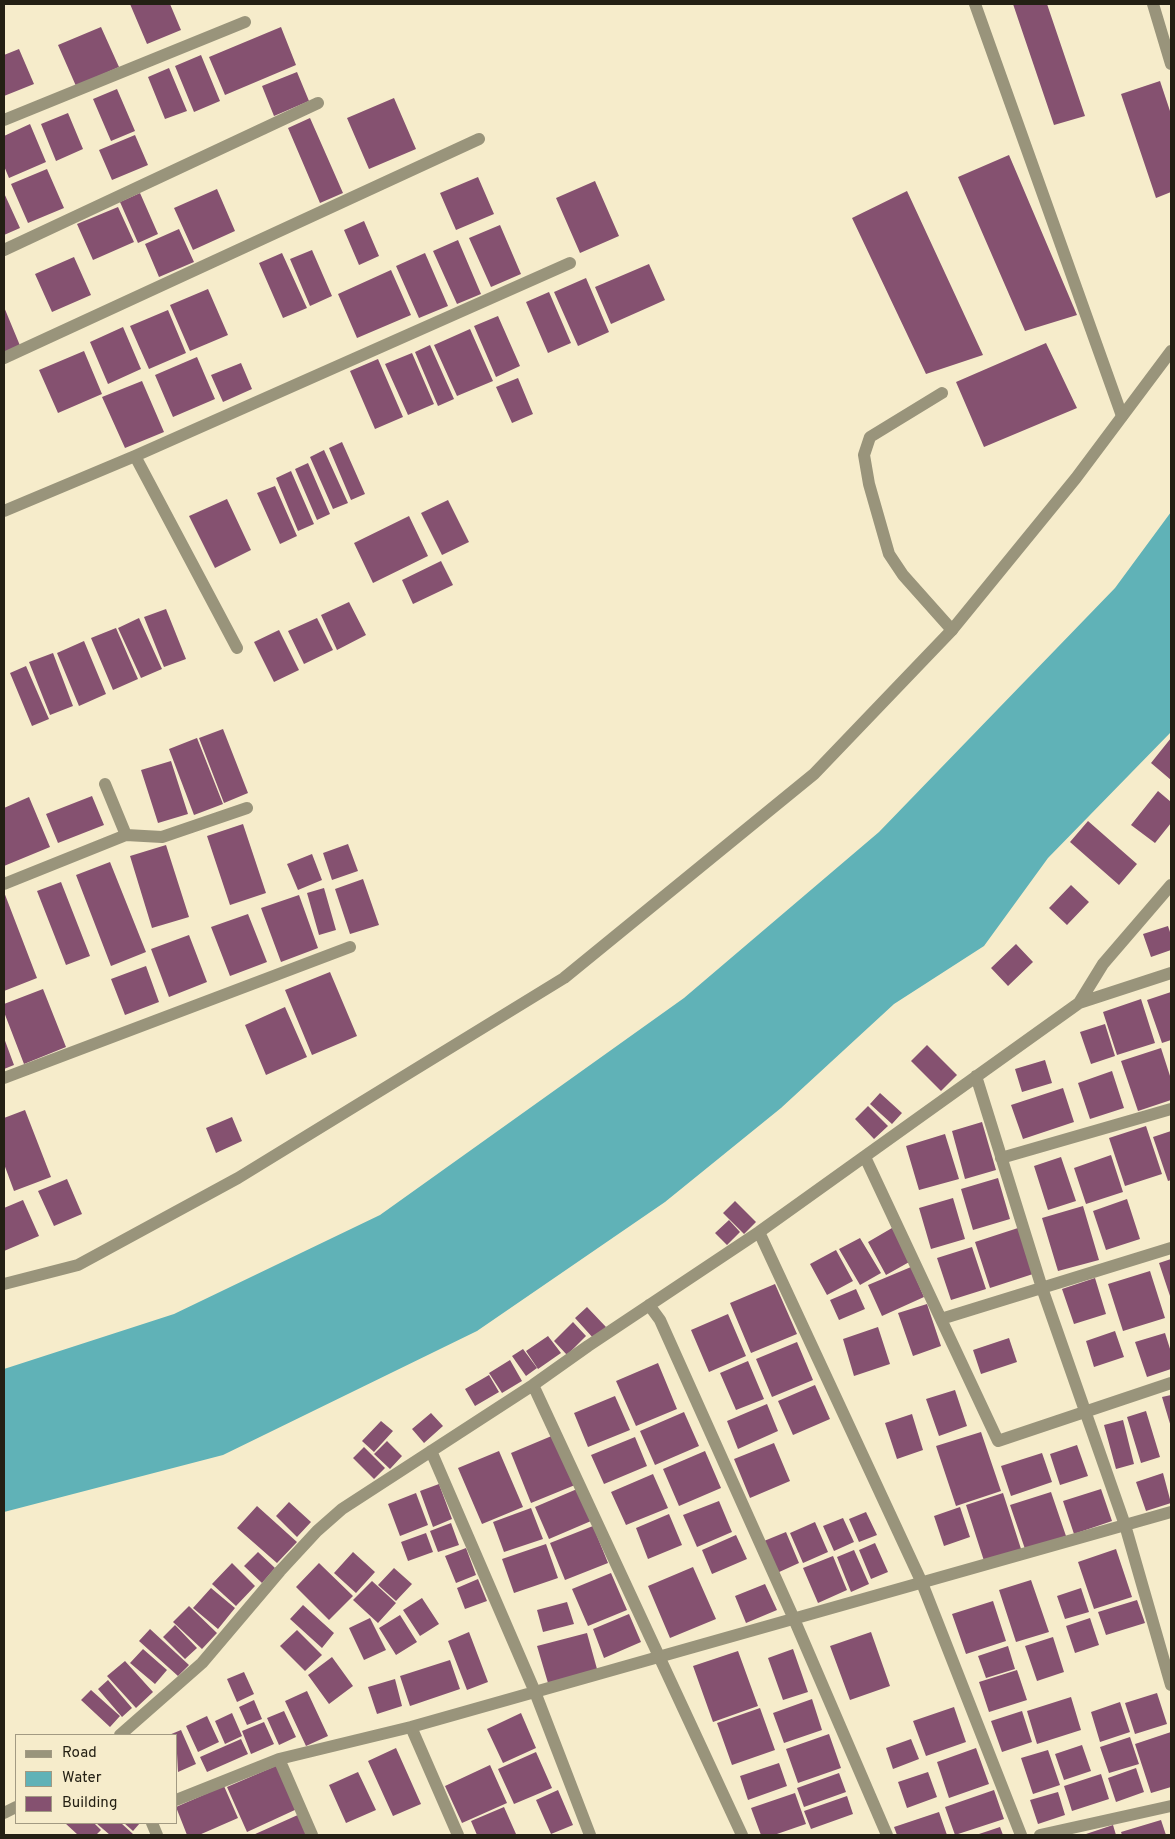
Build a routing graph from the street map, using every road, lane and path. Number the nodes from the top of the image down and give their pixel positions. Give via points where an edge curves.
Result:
1 (975, 4) edge
2 (1153, 4) edge
3 (245, 22) dead end
4 (1171, 64) edge
5 (318, 103) dead end
6 (4, 120) edge
7 (479, 139) dead end
8 (4, 250) edge
9 (570, 262) dead end
10 (1171, 351) edge
11 (4, 358) edge
12 (942, 393) dead end
13 (1122, 416) junction
14 (135, 456) junction
15 (4, 511) edge
16 (952, 630) junction
17 (237, 648) dead end
18 (105, 784) dead end
19 (246, 808) dead end
20 (126, 835) junction
21 (4, 884) edge
22 (1171, 885) edge
23 (350, 947) dead end
24 (1171, 972) edge
25 (1079, 1003) junction
26 (976, 1076) junction
27 (4, 1078) edge
28 (1171, 1109) edge
29 (865, 1157) junction
30 (1000, 1158) junction
31 (759, 1232) junction
32 (1171, 1248) edge
33 (4, 1284) edge
34 (1042, 1288) junction
35 (649, 1305) junction
36 (941, 1319) junction
37 (1171, 1383) edge
38 (533, 1385) junction
39 (1085, 1412) junction
40 (431, 1452) junction
41 (1171, 1512) edge
42 (1125, 1525) junction
43 (922, 1583) junction
44 (794, 1619) junction
45 (660, 1656) junction
46 (1167, 1657) edge
47 (1171, 1685) edge
48 (535, 1692) junction
49 (411, 1727) junction
50 (121, 1734) edge
51 (279, 1759) junction
52 (178, 1799) edge
53 (1171, 1806) edge
54 (312, 1835) edge
55 (458, 1835) edge
56 (590, 1835) edge
57 (742, 1835) edge
58 (887, 1835) edge
59 (1021, 1835) edge
60 (1040, 1835) edge

1 - 13 street
2 - 4 street
3 - 6 street
5 - 8 street
7 - 11 street
9 - 14 street
10 - 13 street
12 - 16 street via 870,437 864,455 889,554 903,575
13 - 16 street via 1076,478
14 - 15 street
14 - 17 street
16 - 33 street via 814,774 564,978 238,1178 78,1265
18 - 20 street
19 - 20 street via 162,838
20 - 21 street
22 - 25 street via 1103,964
23 - 27 street
24 - 25 street
25 - 26 street
26 - 29 street
26 - 30 street
28 - 30 street
29 - 31 street
29 - 36 street
30 - 34 street
31 - 35 street
31 - 43 street
32 - 34 street
34 - 36 street
34 - 39 street
35 - 38 street
35 - 44 street via 660,1320
36 - 39 street via 998,1441
37 - 39 street
38 - 40 street
38 - 45 street
39 - 42 street
40 - 48 street
40 - 50 street via 342,1509 274,1578 202,1663
41 - 42 street
42 - 43 street
42 - 46 street
43 - 44 street
43 - 59 street
44 - 45 street
44 - 58 street
45 - 48 street
45 - 57 street
46 - 47 street
48 - 49 street
48 - 56 street
49 - 51 street
49 - 55 street
51 - 52 street
51 - 54 street
53 - 60 street

